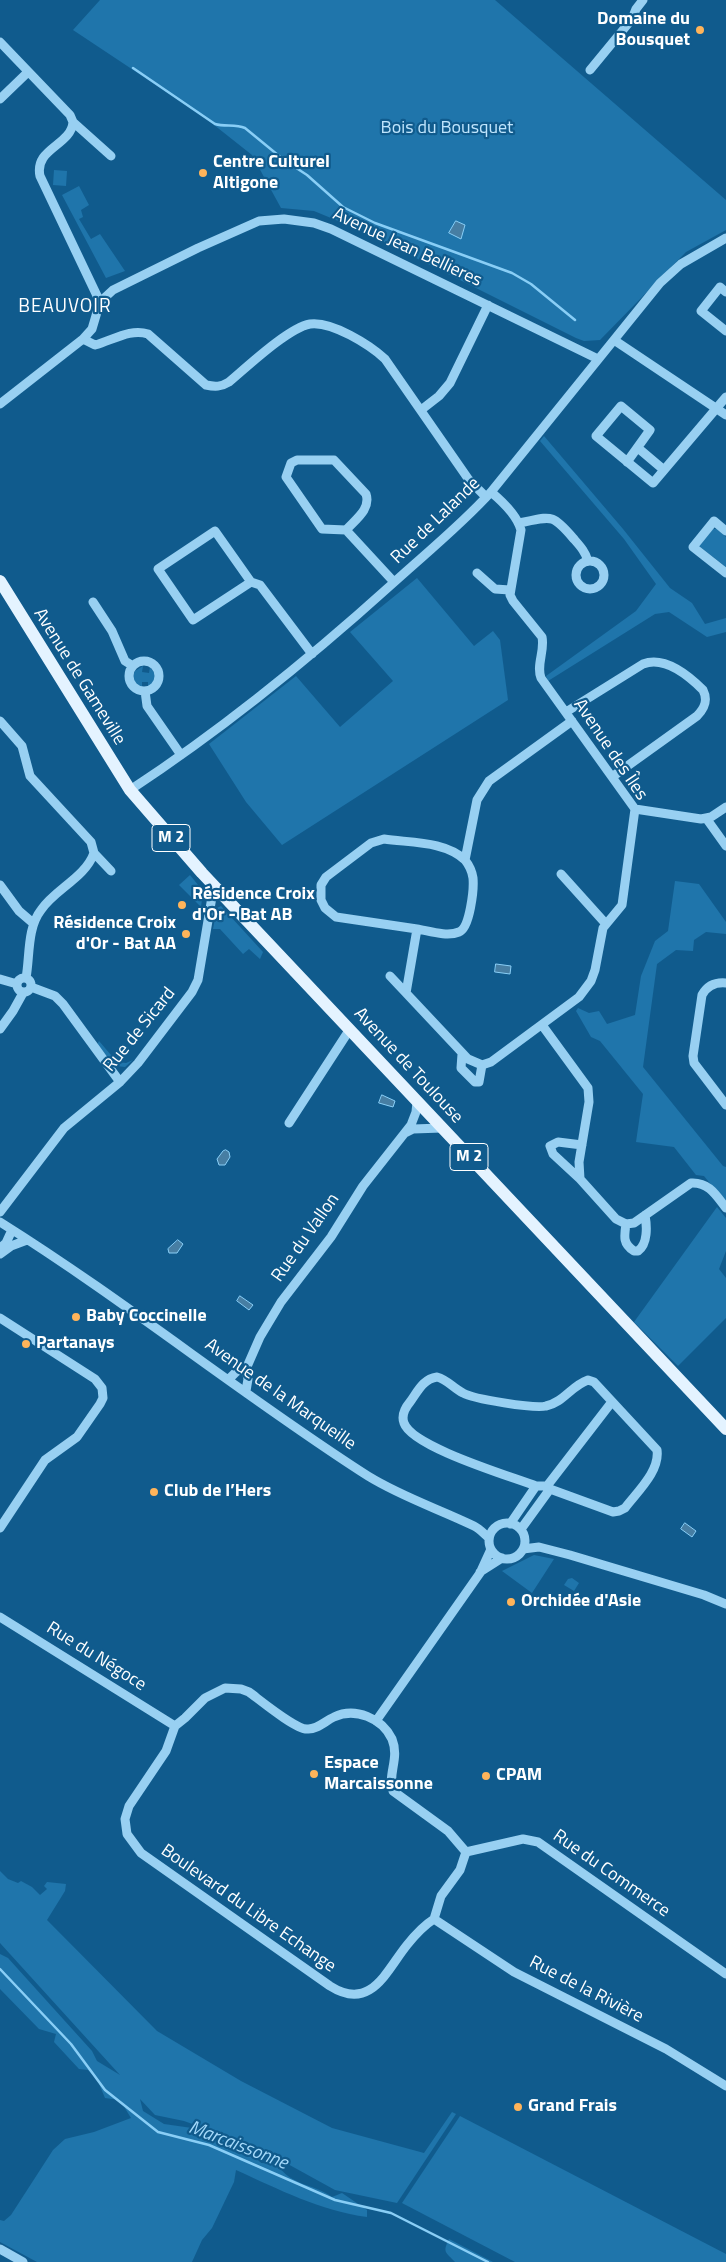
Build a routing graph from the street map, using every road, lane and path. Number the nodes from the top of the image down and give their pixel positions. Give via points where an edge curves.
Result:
1 (643, 0) edge
2 (0, 42) edge
3 (590, 70) dead end
4 (28, 72) junction
5 (0, 99) edge
6 (73, 122) junction
7 (111, 156) dead end
8 (726, 238) edge
9 (726, 292) edge
10 (100, 302) junction
11 (488, 305) junction
12 (92, 329) junction
13 (726, 331) edge
14 (83, 339) junction
15 (614, 340) junction
16 (106, 342) junction
17 (598, 359) junction
18 (726, 397) edge
19 (0, 404) edge
20 (716, 409) junction
21 (421, 410) junction
22 (726, 415) edge
23 (638, 448) junction
24 (627, 462) junction
25 (664, 470) junction
26 (488, 494) junction
27 (519, 523) junction
28 (346, 530) junction
29 (726, 531) edge
30 (588, 561) dead end
31 (477, 573) dead end
32 (726, 573) edge
33 (0, 581) edge
34 (251, 582) junction
35 (394, 582) junction
36 (510, 590) junction
37 (93, 602) dead end
38 (312, 654) junction
39 (133, 666) junction
40 (145, 691) junction
41 (566, 712) junction
42 (0, 721) edge
43 (572, 721) junction
44 (180, 755) junction
45 (612, 777) junction
46 (130, 790) junction
47 (726, 806) edge
48 (635, 809) junction
49 (706, 818) junction
50 (726, 846) edge
51 (94, 853) junction
52 (465, 860) junction
53 (111, 871) dead end
54 (561, 874) dead end
55 (0, 885) edge
56 (214, 885) junction
57 (33, 923) junction
58 (606, 924) junction
59 (416, 929) junction
60 (390, 976) dead end
61 (26, 978) junction
62 (0, 979) edge
63 (726, 983) edge
64 (17, 984) junction
65 (31, 987) junction
66 (23, 992) junction
67 (406, 993) junction
68 (542, 1025) junction
69 (0, 1029) edge
70 (350, 1029) junction
71 (462, 1054) junction
72 (482, 1065) junction
73 (120, 1082) junction
74 (417, 1102) junction
75 (726, 1106) edge
76 (289, 1124) dead end
77 (442, 1128) junction
78 (405, 1133) junction
79 (582, 1145) junction
80 (580, 1179) junction
81 (726, 1208) edge
82 (0, 1212) edge
83 (645, 1215) junction
84 (1, 1224) edge
85 (626, 1224) junction
86 (12, 1230) junction
87 (27, 1240) junction
88 (0, 1248) edge
89 (0, 1254) edge
90 (0, 1318) edge
91 (246, 1370) junction
92 (229, 1379) junction
93 (246, 1391) junction
94 (611, 1402) junction
95 (726, 1429) edge
96 (536, 1486) junction
97 (548, 1488) junction
98 (510, 1524) junction
99 (476, 1527) junction
100 (496, 1527) junction
101 (0, 1528) edge
102 (520, 1530) junction
103 (489, 1538) junction
104 (525, 1539) junction
105 (539, 1547) junction
106 (491, 1549) junction
107 (523, 1549) junction
108 (502, 1558) junction
109 (480, 1573) junction
110 (724, 1604) edge
111 (0, 1617) edge
112 (376, 1721) junction
113 (174, 1726) junction
114 (466, 1852) junction
115 (434, 1919) junction
116 (726, 1974) edge
117 (726, 2086) edge
118 (0, 2249) edge
119 (23, 2262) edge

1 - 3 street via 632,19
2 - 4 street
4 - 5 street
4 - 6 street
6 - 7 street
6 - 10 street via 67,135 40,160 40,176
8 - 15 street, Rue de Lalande via 672,271
9 - 13 street via 720,287 701,311
10 - 11 street, Avenue Jean Bellieres via 113,290 198,248 259,221 284,219 331,229
10 - 12 street
11 - 17 street, Avenue Jean Bellieres
11 - 21 street via 450,383
12 - 14 street
12 - 16 street
14 - 16 street via 95,345
14 - 19 street
15 - 17 street, Rue de Lalande
15 - 20 street
16 - 21 street via 130,332 148,334 206,385 222,386 293,331 311,324 332,328 370,345 385,359
17 - 26 street, Rue de Lalande
18 - 20 street
20 - 22 street
20 - 25 street
21 - 26 street via 469,480
23 - 24 street
23 - 24 street via 650,430 621,406 596,436
23 - 25 street
24 - 25 street via 653,483
26 - 27 street via 506,505
26 - 35 street, Rue de Lalande via 463,522
27 - 30 street via 548,518 558,521 585,552
27 - 36 street via 522,537
28 - 28 street via 366,508 366,494 334,460 297,460 291,463 286,476 322,529
28 - 35 street
29 - 32 street via 714,521 693,547
31 - 36 street via 495,589
33 - 46 main road, Avenue de Gameville / M 2
34 - 34 street via 215,531 158,569 193,620
34 - 38 street via 260,585
35 - 38 street, Rue de Lalande
36 - 41 street, Avenue des Îles via 512,601 542,637 539,674
37 - 39 street via 126,661
38 - 44 street, Rue de Lalande
39 - 40 street via 130,682 135,688
39 - 40 street via 140,662 148,663 157,671 157,683
40 - 44 street via 147,706
41 - 43 street, Avenue des Îles
41 - 45 street via 643,664 655,661 668,665 703,690 706,700 702,711
42 - 51 street via 22,746 30,776 91,842
43 - 45 street, Avenue des Îles
43 - 52 street via 484,787 477,800
44 - 46 street, Rue de Lalande
45 - 48 street, Avenue des Îles
46 - 56 main road, Avenue de Toulouse / M 2
47 - 49 street
48 - 49 street
48 - 58 street, Avenue des Îles via 622,905
49 - 50 street
51 - 53 street
51 - 57 street via 87,866 41,909
52 - 59 street via 472,872 473,884 465,929 450,934
52 - 59 street via 444,848 384,839 371,843 321,884 321,900 336,918
54 - 58 street
55 - 57 street via 19,911
56 - 70 main road, Avenue de Toulouse / M 2
56 - 73 street, Rue de Sicard via 198,980 178,1011
57 - 61 street
58 - 68 street, Avenue des Îles via 601,935 596,970 586,989
59 - 67 street
60 - 67 street
61 - 64 street
61 - 65 street
62 - 64 street
63 - 75 street via 712,985 702,995 693,1056 697,1069
64 - 66 street
65 - 66 street via 28,992
65 - 73 street via 55,996
66 - 69 street
67 - 71 street
68 - 72 street, Avenue des Îles
68 - 79 street via 588,1088
70 - 74 main road, Avenue de Toulouse / M 2
70 - 76 street
71 - 72 street
71 - 72 street via 461,1068 475,1082 481,1080
73 - 82 street, Rue de Sicard via 64,1128
74 - 77 main road, Avenue de Toulouse / M 2
74 - 78 street, Rue du Vallon via 415,1117
77 - 78 street via 413,1129
77 - 95 main road, Avenue de Toulouse / M 2
78 - 91 street, Rue du Vallon via 368,1179 331,1237 281,1302
79 - 80 street
79 - 80 street via 558,1142 553,1143 550,1150
80 - 85 street via 616,1219
81 - 83 street via 706,1185 691,1183
83 - 85 street via 634,1223
83 - 85 street via 644,1242 638,1250 626,1245
84 - 86 street, Avenue de la Marqueille
86 - 87 street, Avenue de la Marqueille
86 - 88 street
87 - 89 street
87 - 92 street, Avenue de la Marqueille
90 - 101 street via 94,1379 102,1388 103,1398 77,1437 45,1460
91 - 92 street via 238,1371
91 - 93 street, Rue du Vallon
92 - 93 street, Avenue de la Marqueille
93 - 99 street, Avenue de la Marqueille via 387,1487
94 - 96 street via 594,1382 588,1380 570,1389 562,1400 544,1407 480,1399 463,1394 437,1377 425,1381 405,1408 403,1422 406,1428 436,1449
94 - 97 street
94 - 97 street via 656,1450 656,1466 625,1508 619,1511 613,1512
96 - 97 street
96 - 98 street
97 - 102 street
98 - 100 street
98 - 102 street
99 - 100 street, Avenue de la Marqueille
99 - 103 street, Avenue de la Marqueille
100 - 103 street
102 - 104 street
103 - 106 street
104 - 105 street
104 - 107 street
105 - 107 street
105 - 110 street
106 - 108 street
106 - 109 street
107 - 108 street via 514,1557
108 - 109 street
109 - 112 street
111 - 113 street, Rue du Négoce
112 - 113 street via 345,1713 306,1729 249,1692 225,1688 211,1693
112 - 114 street via 394,1747 391,1782 394,1792 448,1831
113 - 115 street, Boulevard du Libre Echange via 166,1751 127,1812 127,1834 141,1853 342,1992 358,1993 381,1982 406,1946 423,1926
114 - 115 street via 460,1870 441,1896
114 - 116 street, Rue du Commerce via 523,1840 538,1842
115 - 117 street, Rue de la Rivière via 514,1972 666,2049
118 - 119 street

